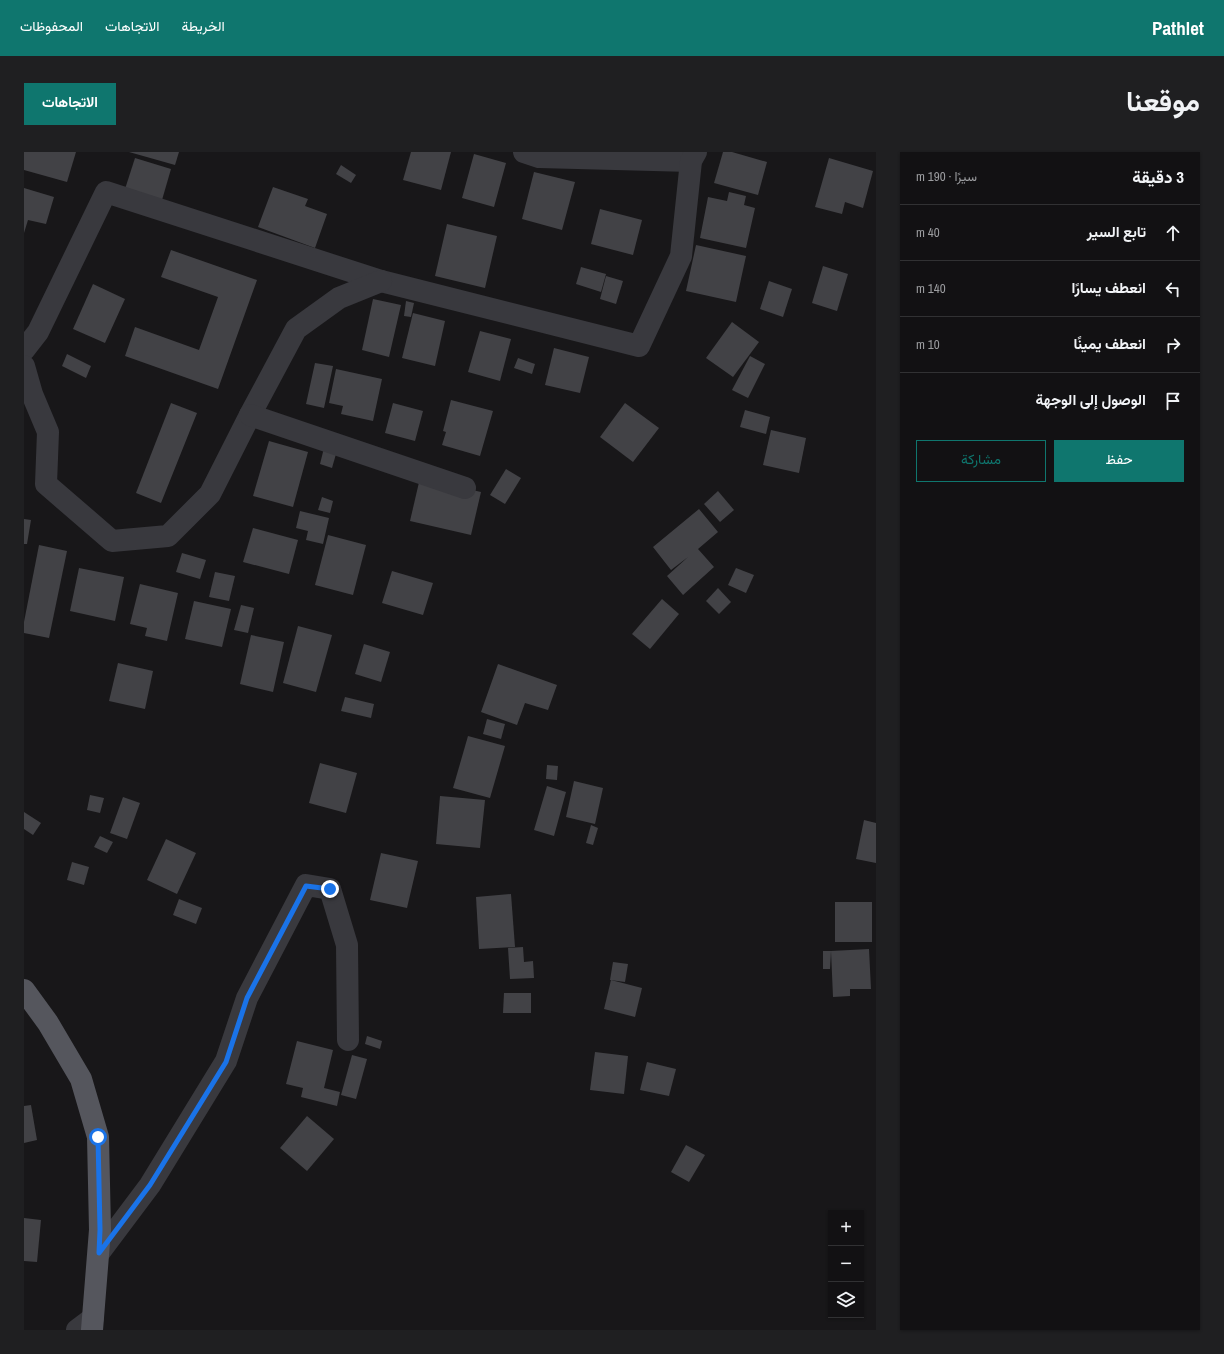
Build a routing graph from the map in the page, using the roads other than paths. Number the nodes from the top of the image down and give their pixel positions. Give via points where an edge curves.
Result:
1 (534, 154) edge
2 (694, 157) edge
3 (381, 281) junction
4 (24, 350) edge
5 (24, 366) edge
6 (250, 415) junction
7 (465, 488) dead end
8 (24, 990) edge
9 (348, 1040) dead end
10 (99, 1253) junction
11 (87, 1326) edge

1 - 2 street
2 - 3 street via 681,256 639,346
3 - 4 street via 106,192 38,332
3 - 6 street via 339,298 296,329
5 - 6 street via 32,394 48,432 46,484 112,541 168,536 210,494
6 - 7 street
8 - 10 main road via 48,1023 81,1079 98,1137
9 - 10 street via 347,945 330,889 306,886 247,998 226,1062 150,1185
10 - 11 main road

